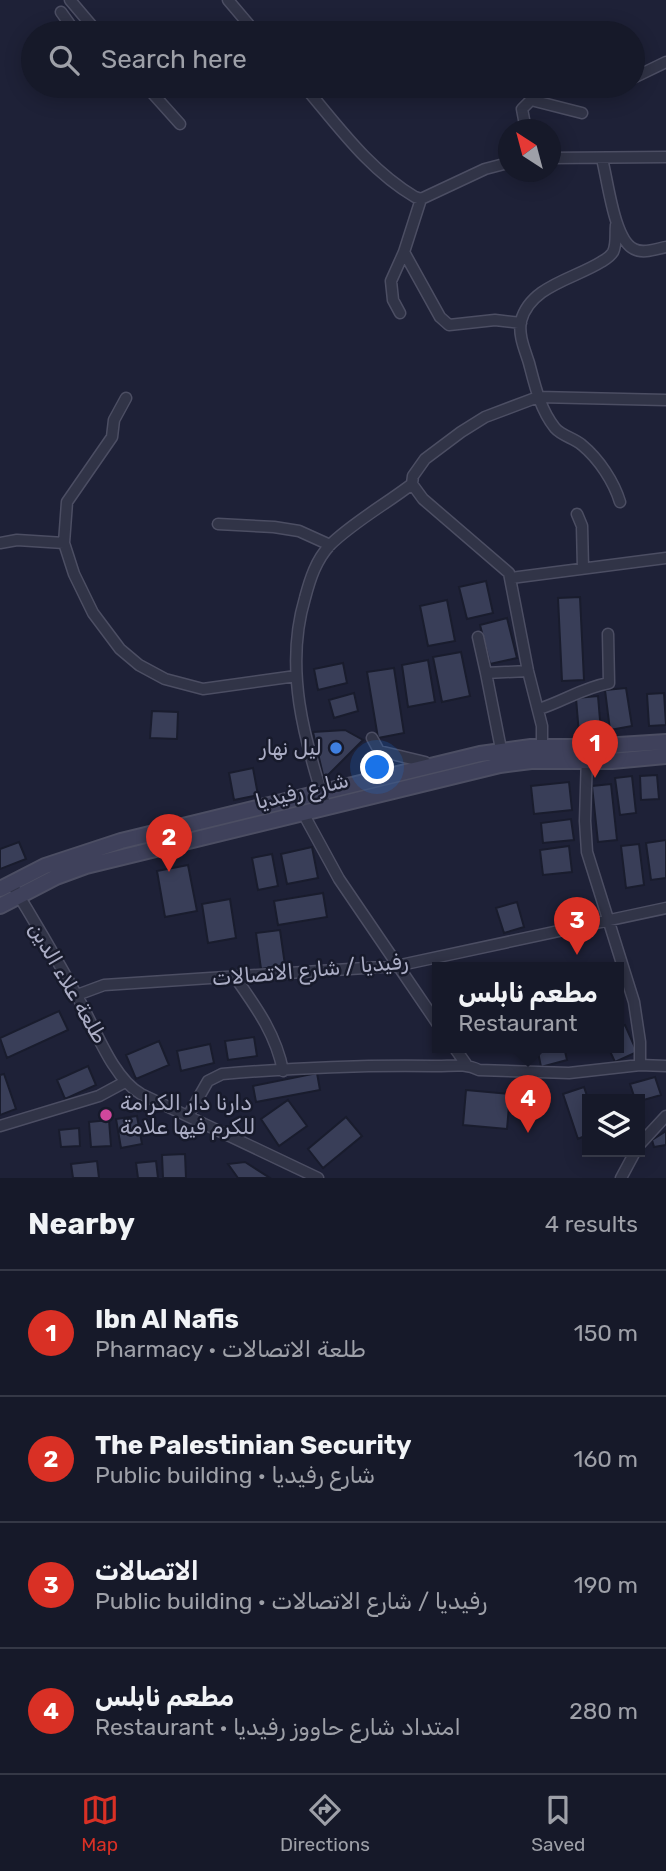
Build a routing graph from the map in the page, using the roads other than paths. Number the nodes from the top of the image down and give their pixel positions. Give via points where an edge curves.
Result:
1 (70, 0) edge
2 (228, 0) edge
3 (61, 12) dead end
4 (67, 21) edge
5 (87, 21) edge
6 (246, 21) edge
7 (666, 62) edge
8 (645, 72) edge
9 (157, 98) edge
10 (314, 98) edge
11 (582, 113) dead end
12 (524, 119) edge
13 (180, 124) dead end
14 (666, 157) edge
15 (561, 158) edge
16 (602, 159) junction
17 (498, 166) edge
18 (421, 199) junction
19 (616, 225) junction
20 (666, 247) edge
21 (404, 252) junction
22 (400, 313) dead end
23 (521, 323) junction
24 (538, 397) junction
25 (126, 398) dead end
26 (666, 401) edge
27 (412, 484) junction
28 (620, 502) dead end
29 (577, 514) dead end
30 (218, 524) dead end
31 (0, 543) edge
32 (64, 543) junction
33 (330, 545) junction
34 (666, 558) edge
35 (583, 568) junction
36 (511, 578) junction
37 (608, 634) dead end
38 (478, 637) dead end
39 (528, 670) junction
40 (486, 673) junction
41 (296, 676) junction
42 (539, 709) junction
43 (372, 738) dead end
44 (666, 742) edge
45 (501, 750) junction
46 (542, 754) junction
47 (587, 754) junction
48 (666, 756) edge
49 (430, 765) junction
50 (323, 800) junction
51 (303, 813) junction
52 (10, 890) edge
53 (0, 906) edge
54 (665, 908) edge
55 (608, 920) junction
56 (621, 962) edge
57 (396, 966) junction
58 (624, 970) edge
59 (235, 977) junction
60 (77, 995) junction
61 (432, 1016) edge
62 (458, 1053) edge
63 (466, 1064) junction
64 (640, 1065) junction
65 (666, 1066) edge
66 (283, 1071) junction
67 (125, 1082) junction
68 (188, 1116) junction
69 (666, 1116) edge
70 (0, 1126) edge
71 (645, 1139) edge
72 (632, 1157) edge
73 (318, 1178) edge
74 (621, 1178) edge

1 - 5 street
2 - 6 street
3 - 4 street
7 - 8 street
9 - 13 street
10 - 18 street via 387,179
11 - 12 street via 531,100 522,109
14 - 16 street
15 - 16 street
16 - 19 street
17 - 18 street
18 - 21 street
19 - 20 street via 632,249
19 - 23 street via 610,256 537,297
21 - 22 street via 391,281
21 - 23 street via 449,325 495,320
23 - 24 street
24 - 26 street
24 - 27 street via 485,416 461,432 425,459
24 - 28 street via 557,430 582,445 602,467
25 - 32 street via 114,420 112,438 67,502
27 - 33 street
27 - 36 street
29 - 35 street via 582,526
30 - 33 street via 299,531
31 - 32 street
32 - 41 street via 93,613 120,649 139,665 165,679 203,689
33 - 41 street via 316,565 298,621
34 - 35 street
35 - 36 street
36 - 39 street
37 - 42 street via 609,683
38 - 40 street
39 - 40 street
39 - 42 street
40 - 45 street
41 - 50 street via 304,737
42 - 46 street
43 - 49 street via 379,751
44 - 47 main road, شارع رفيديا
45 - 46 main road, شارع رفيديا
45 - 49 main road, شارع رفيديا
46 - 47 main road, شارع رفيديا
46 - 50 main road, شارع رفيديا
47 - 48 main road, شارع رفيديا
47 - 55 street via 587,852
49 - 50 main road, شارع رفيديا
50 - 51 main road, شارع رفيديا
50 - 52 main road, شارع رفيديا via 90,850 45,866
51 - 52 main road, شارع رفيديا via 86,866
51 - 57 street via 339,879
52 - 53 main road, شارع رفيديا
52 - 60 street, طلعة علاء الدين
54 - 55 street, رفيديا / شارع الاتصالات
55 - 56 street
55 - 57 street, رفيديا / شارع الاتصالات
57 - 59 street, رفيديا / شارع الاتصالات
57 - 61 street
58 - 64 street via 634,1002
59 - 60 street, رفيديا / شارع الاتصالات via 104,985
59 - 66 street via 263,1016
60 - 67 street, طلعة علاء الدين
62 - 63 street
63 - 64 street via 478,1070 569,1073
63 - 66 street
64 - 65 street
66 - 68 street via 212,1077
67 - 68 street, طلعة علاء الدين
67 - 70 street via 99,1096
68 - 73 street, طلعة علاء الدين
69 - 71 street
72 - 74 street

